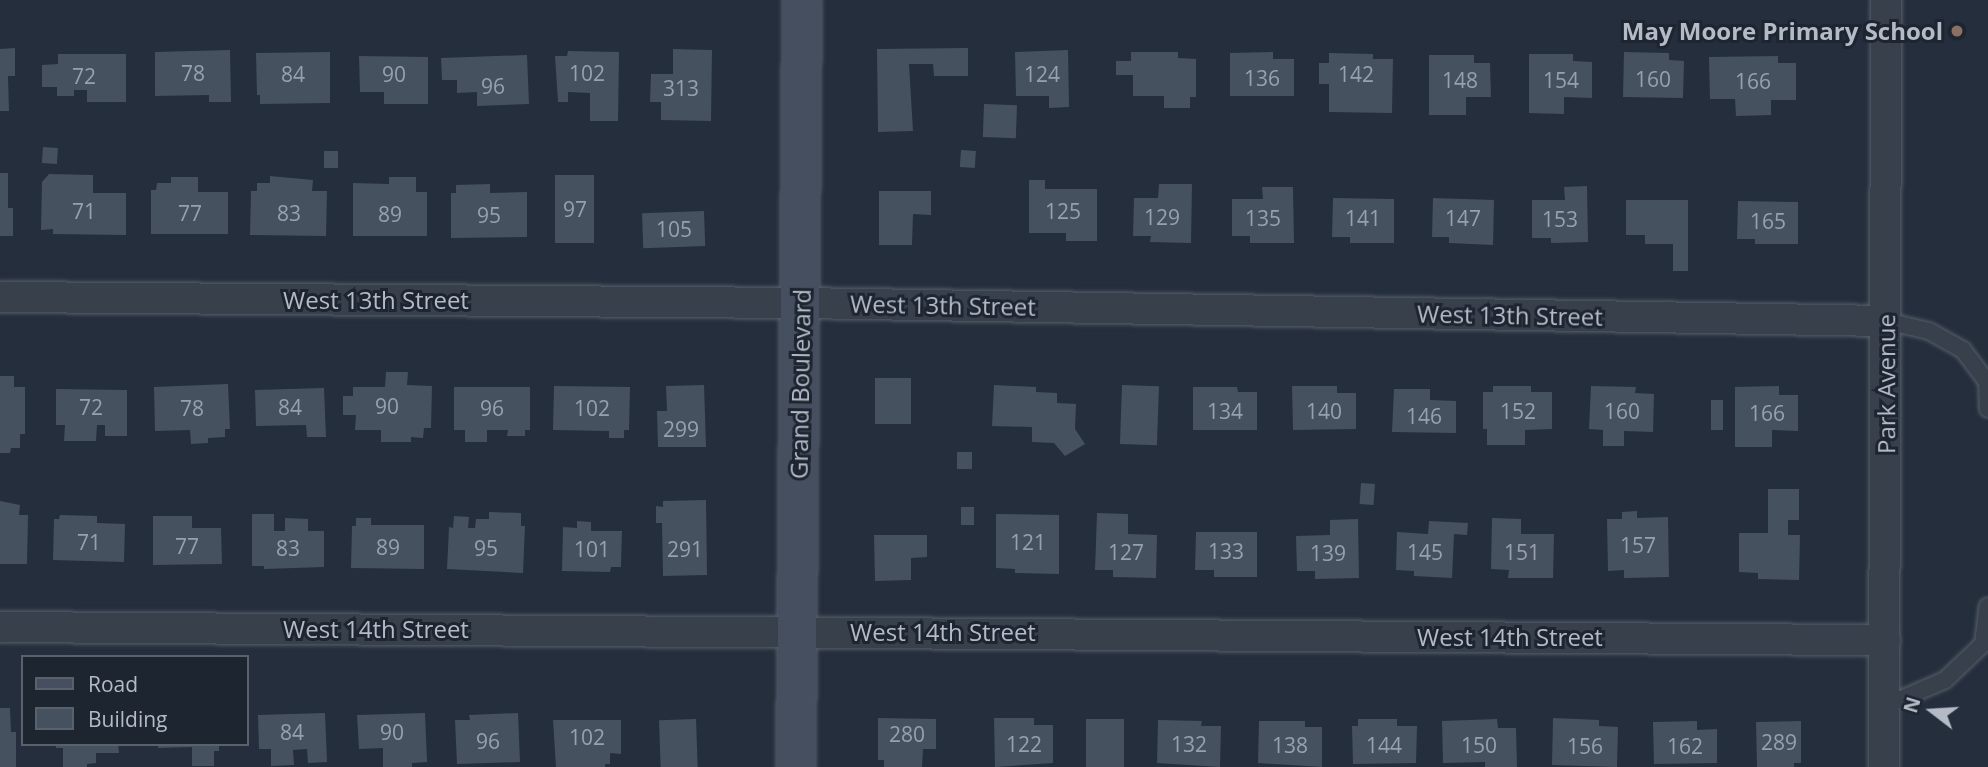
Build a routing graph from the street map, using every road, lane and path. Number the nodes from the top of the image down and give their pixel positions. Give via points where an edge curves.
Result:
1 (802, 0) edge
2 (1886, 0) edge
3 (0, 297) edge
4 (801, 303) junction
5 (1886, 321) junction
6 (1988, 409) edge
7 (1988, 606) edge
8 (0, 627) edge
9 (796, 631) junction
10 (1885, 640) junction
11 (1885, 706) junction
12 (796, 767) edge
13 (1884, 767) edge

1 - 4 street, Grand Boulevard
2 - 5 street, Park Avenue
3 - 4 street, West 13th Street
4 - 5 street, West 13th Street
4 - 9 street, Grand Boulevard
5 - 6 lane via 1929,331 1963,350 1987,382
5 - 10 street, Park Avenue
7 - 11 lane via 1983,644 1945,680
8 - 9 street, West 14th Street
9 - 10 street, West 14th Street
9 - 12 street, Grand Boulevard
10 - 11 street, Park Avenue
11 - 13 street, Park Avenue

